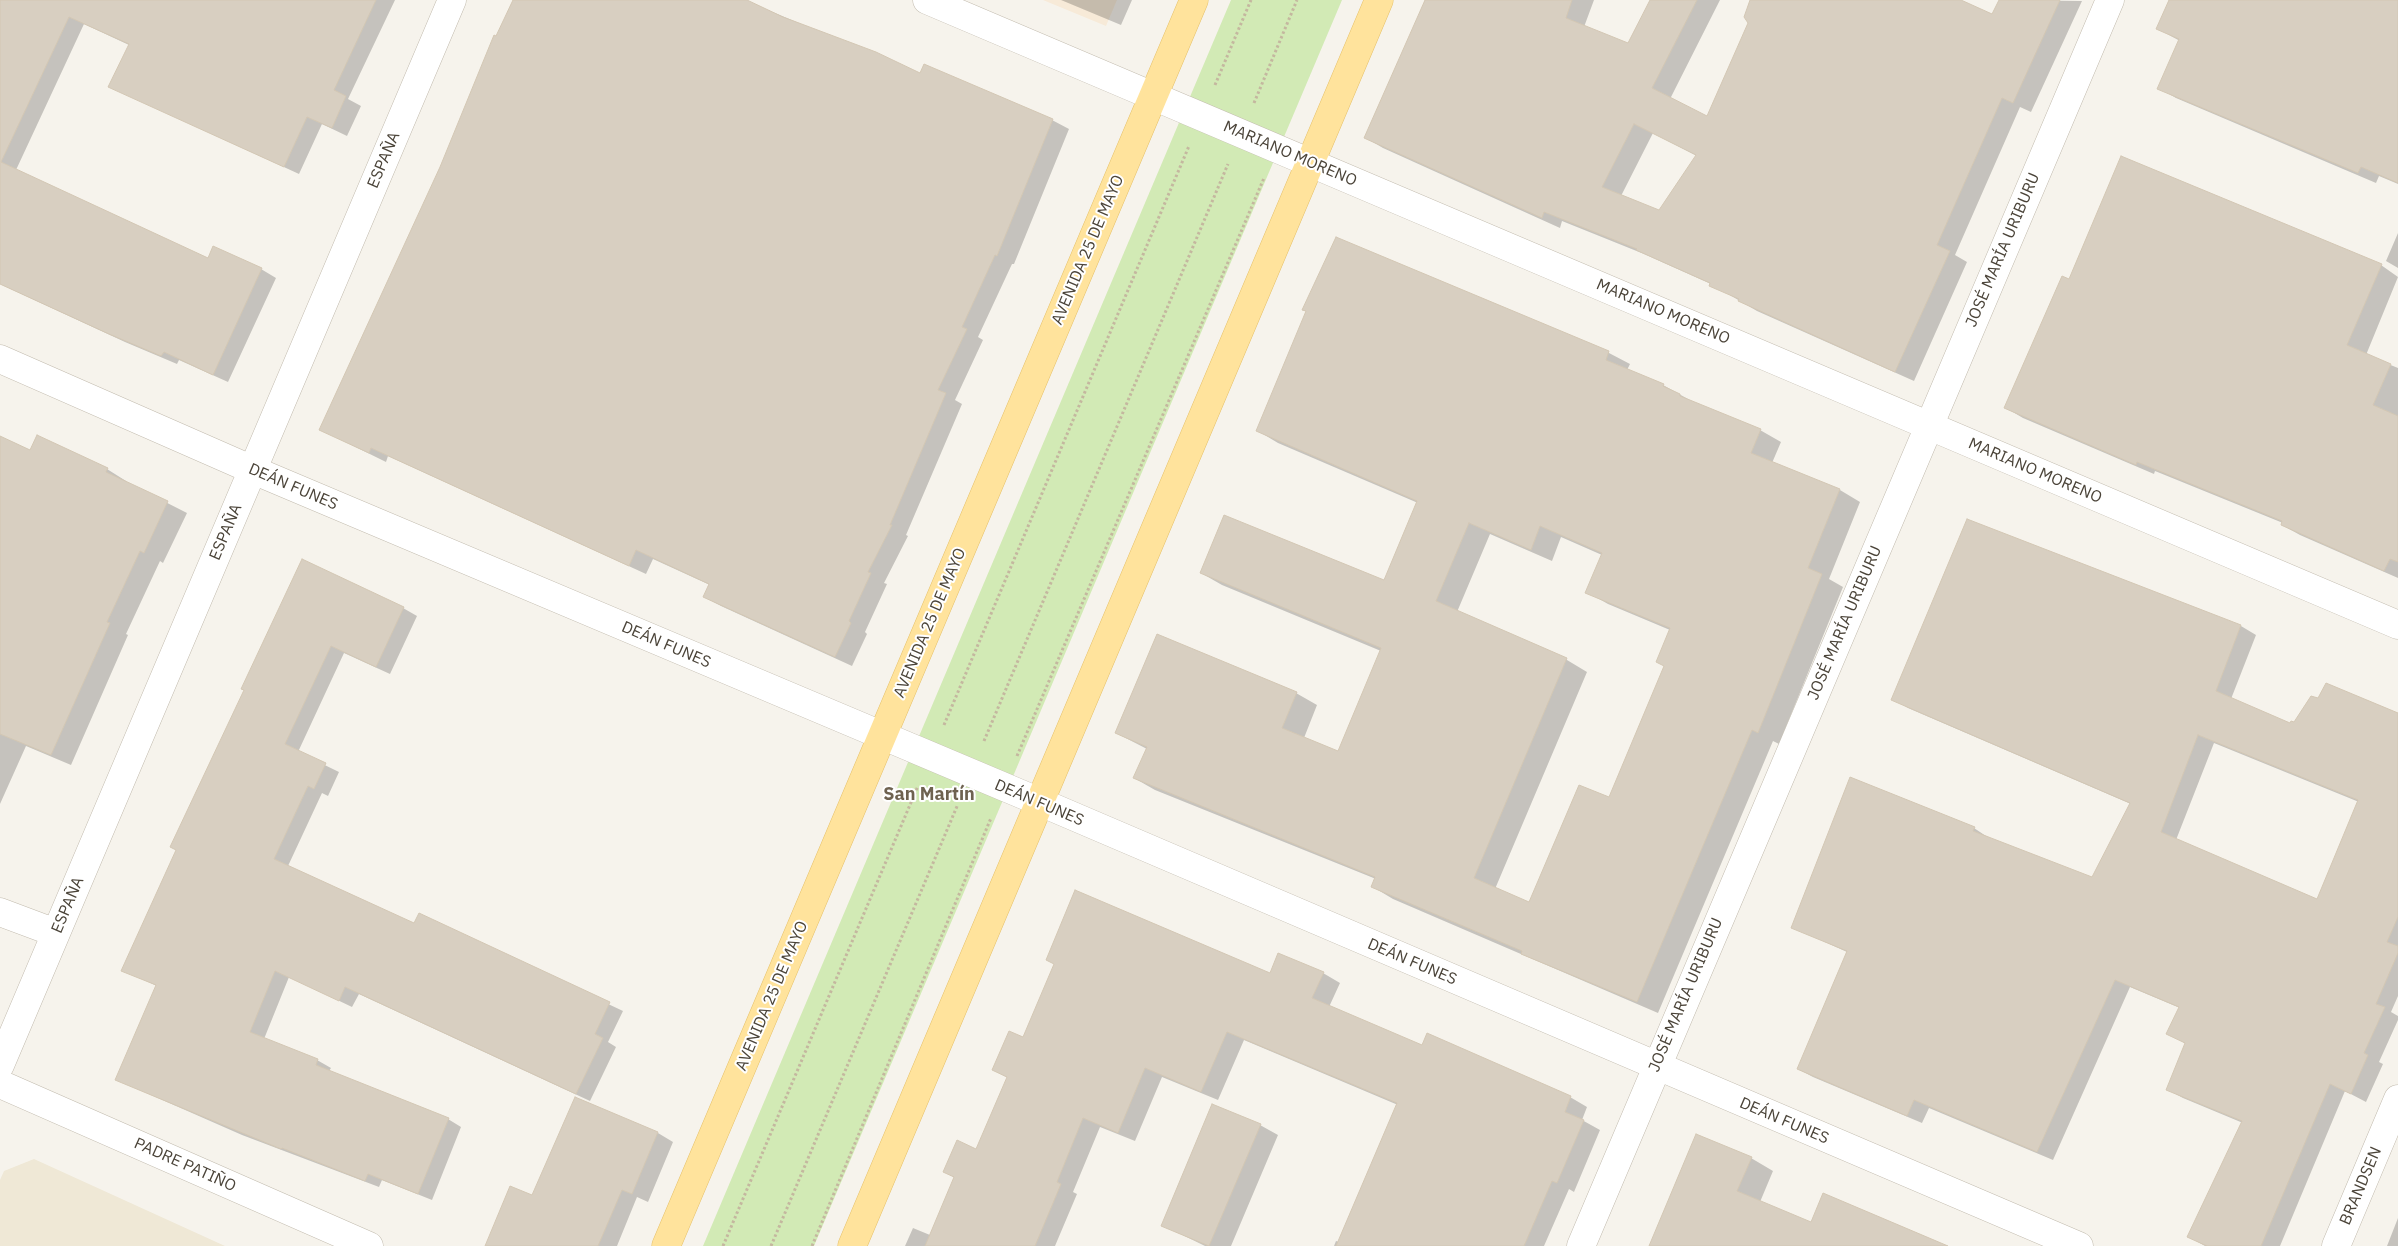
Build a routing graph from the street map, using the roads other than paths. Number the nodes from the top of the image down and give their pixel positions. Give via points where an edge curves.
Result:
1 (452, 0) edge
2 (927, 0) edge
3 (1194, 0) edge
4 (1379, 0) edge
5 (2110, 0) edge
6 (1154, 96) junction
7 (1310, 163) junction
8 (0, 359) edge
9 (1928, 426) junction
10 (253, 470) junction
11 (2398, 625) edge
12 (882, 736) junction
13 (1040, 802) junction
14 (0, 912) edge
15 (56, 933) junction
16 (0, 1065) edge
17 (1656, 1067) junction
18 (0, 1084) edge
19 (2398, 1099) edge
20 (369, 1246) edge
21 (666, 1246) edge
22 (852, 1246) edge
23 (1581, 1246) edge
24 (2079, 1246) edge
25 (2336, 1246) edge

1 - 10 street, ESPAÑA
2 - 6 street, MARIANO MORENO
3 - 6 main road, AVENIDA 25 DE MAYO
4 - 7 main road
5 - 9 street, JOSÉ MARÍA URIBURU
6 - 7 street, MARIANO MORENO
6 - 12 main road, AVENIDA 25 DE MAYO
7 - 9 street, MARIANO MORENO
7 - 13 main road
8 - 10 street, DEÁN FUNES
9 - 11 street, MARIANO MORENO
9 - 17 street, JOSÉ MARÍA URIBURU
10 - 12 street, DEÁN FUNES
10 - 15 street, ESPAÑA
12 - 13 street, DEÁN FUNES
12 - 21 main road, AVENIDA 25 DE MAYO
13 - 17 street, DEÁN FUNES
13 - 22 main road
14 - 15 street
15 - 16 street, ESPAÑA
17 - 23 street, JOSÉ MARÍA URIBURU
17 - 24 street, DEÁN FUNES
18 - 20 street, PADRE PATIÑO
19 - 25 street, BRANDSEN

